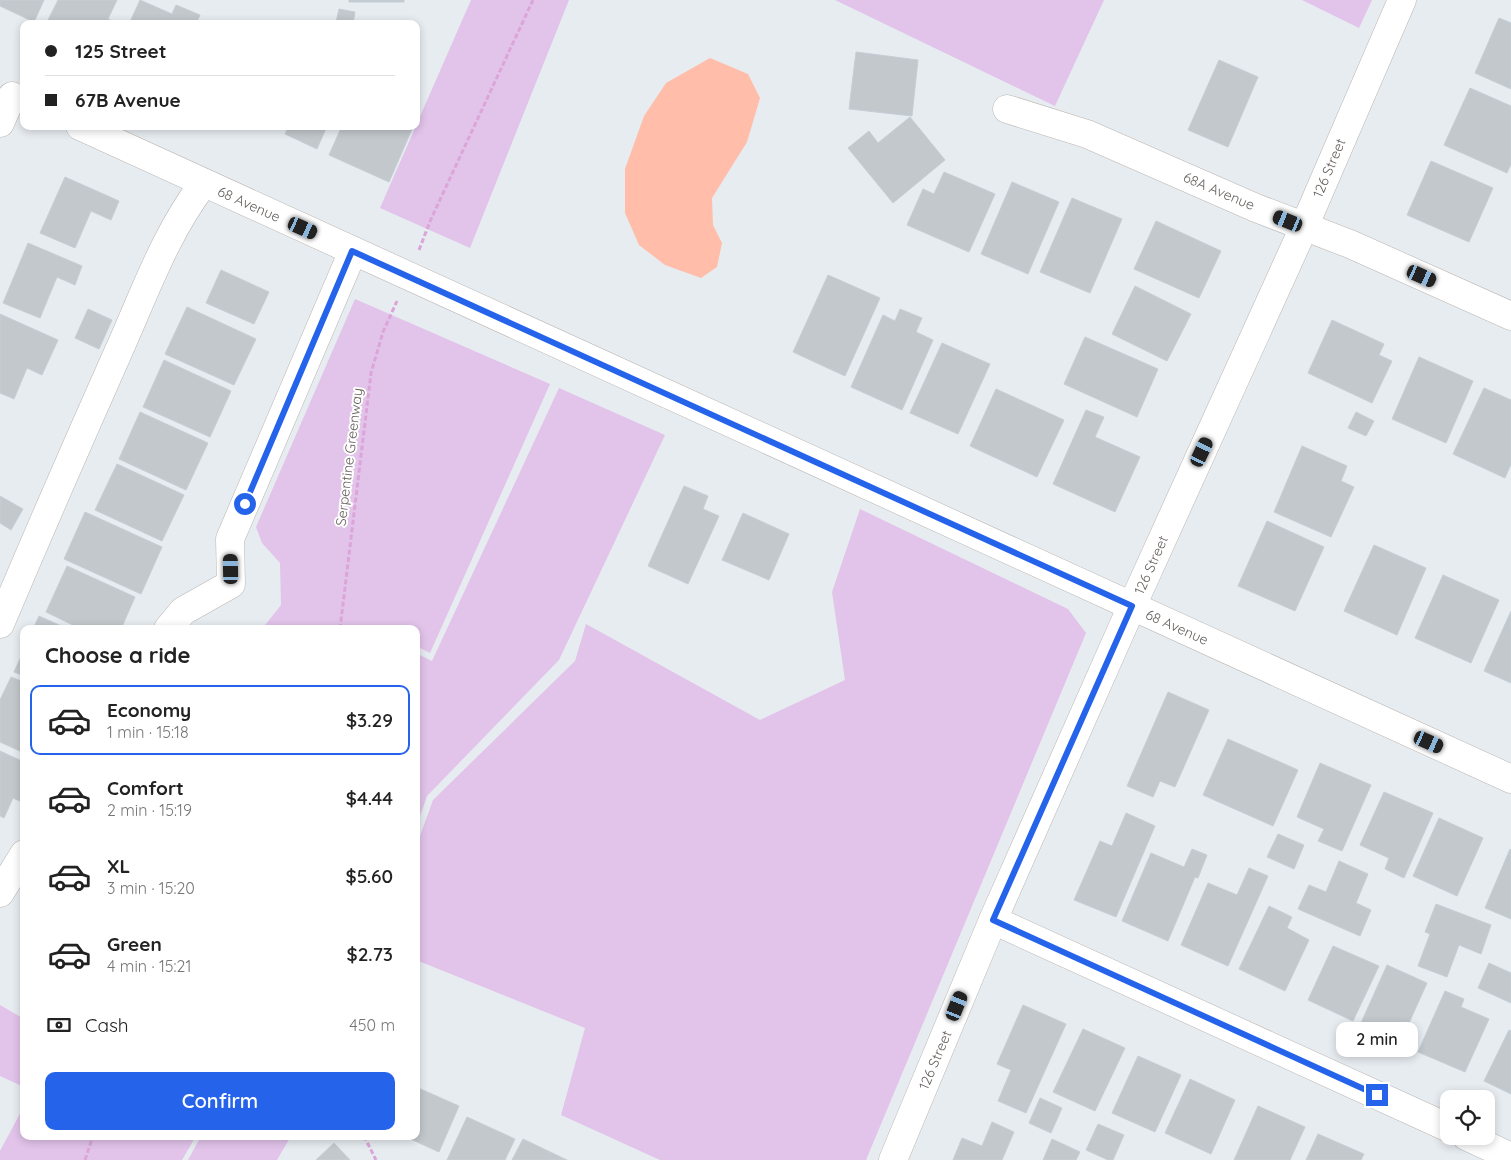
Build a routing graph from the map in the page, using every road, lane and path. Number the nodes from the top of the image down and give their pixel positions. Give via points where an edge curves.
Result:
1 (533, 0) edge
2 (1402, 0) edge
3 (12, 95) edge
4 (1008, 109) dead end
5 (0, 123) edge
6 (89, 130) edge
7 (204, 183) junction
8 (1304, 227) junction
9 (352, 251) junction
10 (416, 257) dead end
11 (400, 294) dead end
12 (1511, 316) edge
13 (1132, 606) junction
14 (0, 624) edge
15 (171, 625) edge
16 (340, 625) edge
17 (1511, 779) edge
18 (20, 860) edge
19 (0, 893) edge
20 (993, 920) junction
21 (1440, 1124) edge
22 (92, 1140) edge
23 (366, 1140) edge
24 (1485, 1145) edge
25 (1511, 1157) edge
26 (85, 1160) edge
27 (376, 1160) edge
28 (892, 1160) edge

1 - 10 path
2 - 8 street, 126 Street
3 - 5 street
4 - 8 street, 68A Avenue via 1087,134
6 - 7 street, 68 Avenue
7 - 9 street, 68 Avenue
7 - 14 street via 165,246
8 - 12 street, 68A Avenue via 1350,244
8 - 13 street, 126 Street
9 - 13 street, 68 Avenue
9 - 15 street via 230,539 231,584 183,611
11 - 16 path, Serpentine Greenway via 383,332 371,373
13 - 17 street, 68 Avenue
13 - 20 street, 126 Street
18 - 19 street
20 - 21 street
20 - 28 street, 126 Street
22 - 26 path
23 - 27 path
24 - 25 street

